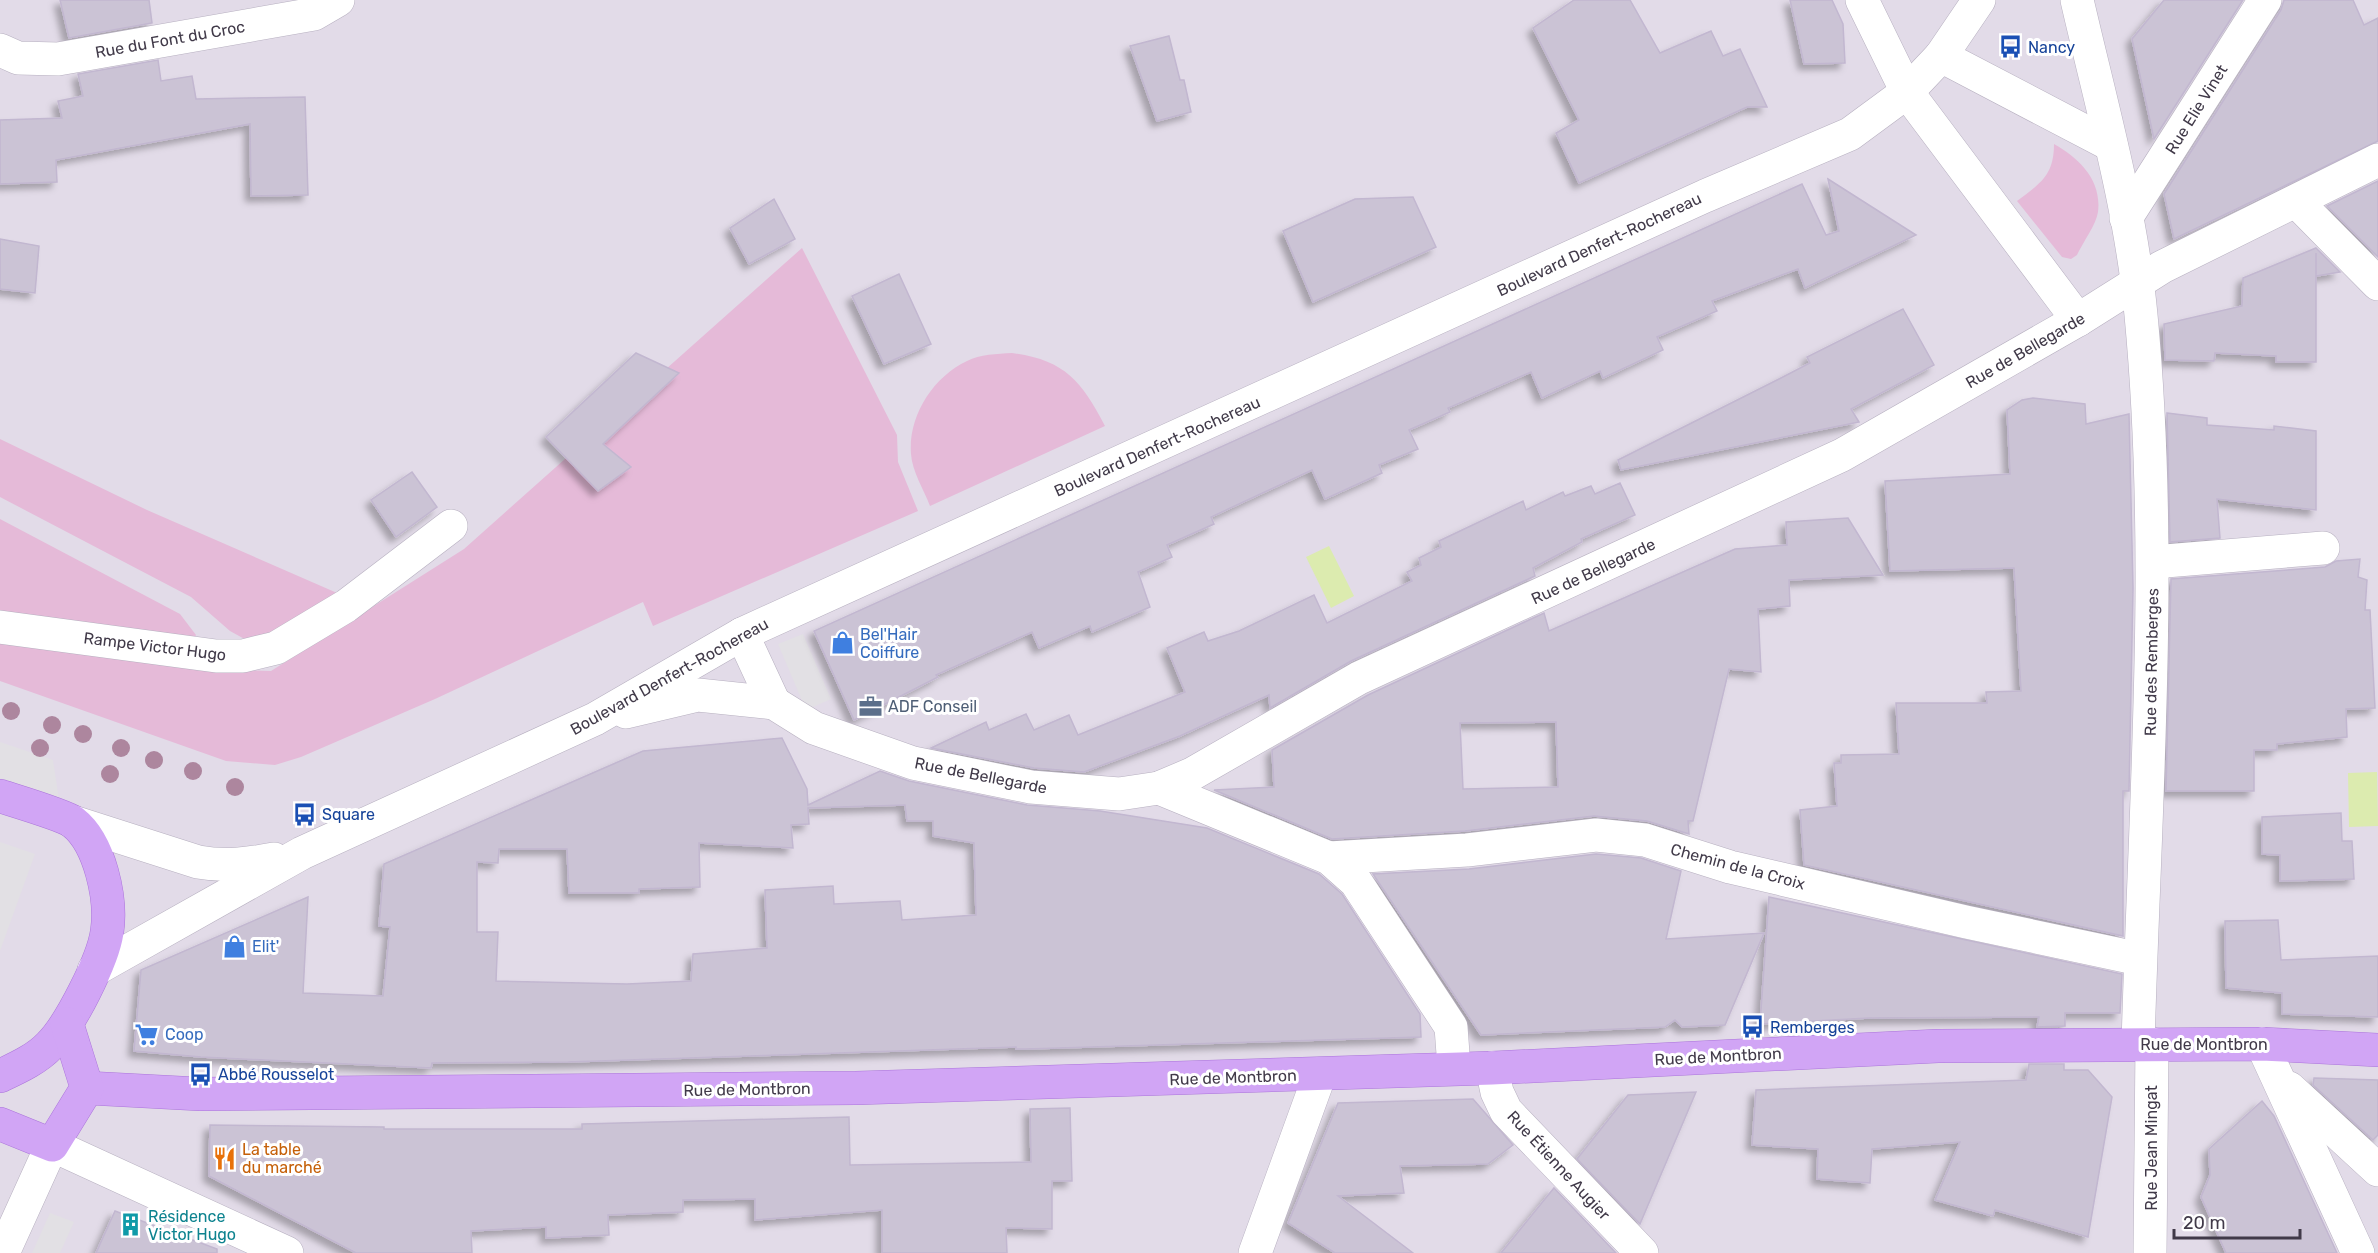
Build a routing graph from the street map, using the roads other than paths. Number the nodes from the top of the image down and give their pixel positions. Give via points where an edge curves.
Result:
1 (338, 0) edge
2 (1862, 0) edge
3 (1979, 0) edge
4 (2077, 0) edge
5 (2265, 0) edge
6 (0, 50) edge
7 (1941, 56) junction
8 (1906, 92) junction
9 (2111, 145) junction
10 (2378, 160) edge
11 (2296, 202) junction
12 (2126, 218) junction
13 (2137, 282) junction
14 (2378, 284) edge
15 (2078, 320) junction
16 (451, 526) dead end
17 (2323, 548) dead end
18 (2153, 562) junction
19 (0, 627) edge
20 (742, 634) junction
21 (774, 703) junction
22 (595, 719) junction
23 (1159, 788) junction
24 (0, 796) edge
25 (73, 822) junction
26 (302, 853) junction
27 (1329, 858) junction
28 (2140, 959) junction
29 (94, 970) junction
30 (67, 1023) junction
31 (2145, 1044) junction
32 (2262, 1044) junction
33 (2378, 1050) edge
34 (1454, 1067) junction
35 (1492, 1068) junction
36 (1320, 1074) junction
37 (0, 1076) edge
38 (2278, 1078) junction
39 (87, 1088) junction
40 (0, 1124) edge
41 (52, 1145) junction
42 (2378, 1170) edge
43 (2151, 1241) edge
44 (3, 1253) edge
45 (287, 1253) edge
46 (1256, 1253) edge
47 (1642, 1253) edge
48 (2127, 1253) edge
49 (2358, 1253) edge

1 - 6 street, Rue du Font du Croc via 314,14 58,59 18,58
2 - 8 street
3 - 7 street, Boulevard Denfert-Rochereau
4 - 9 street, Rue des Remberges
5 - 12 street, Rue Elie Vinet
7 - 8 street, Boulevard Denfert-Rochereau
7 - 9 street
8 - 15 street
8 - 20 street, Boulevard Denfert-Rochereau via 1850,134 1704,196
9 - 12 street, Rue des Remberges
10 - 11 street, Rue de Bellegarde
11 - 13 street, Rue de Bellegarde
11 - 14 street
12 - 13 street, Rue des Remberges
13 - 15 street, Rue de Bellegarde
13 - 18 street, Rue des Remberges
15 - 23 street, Rue de Bellegarde via 1842,455 1359,678 1192,774
16 - 19 street, Rampe Victor Hugo via 346,606 276,648 243,656 216,656
17 - 18 street
18 - 28 street, Rue des Remberges via 2148,825
20 - 21 street
20 - 22 street, Boulevard Denfert-Rochereau
21 - 22 street, Rue de Bellegarde via 698,695
21 - 23 street, Rue de Bellegarde via 814,728 913,763 1031,787 1119,794
22 - 26 street, Boulevard Denfert-Rochereau
23 - 27 street
24 - 25 main road
25 - 26 street, Boulevard Denfert-Rochereau via 220,866
25 - 29 main road via 96,853 106,889 107,933
26 - 29 street, Boulevard Denfert-Rochereau
27 - 28 street, Chemin de la Croix via 1467,850 1596,835 1646,840 1753,872
27 - 34 street via 1356,882 1451,1027
28 - 31 street, Rue des Remberges
29 - 30 main road
30 - 37 main road via 37,1057
30 - 39 main road
31 - 32 main road, Rue de Montbron
31 - 35 main road, Rue de Montbron via 1938,1046
31 - 43 street, Rue Jean Mingat
32 - 33 main road, Rue de Montbron
32 - 38 street
34 - 35 main road, Rue de Montbron
34 - 36 main road, Rue de Montbron
35 - 47 street, Rue Étienne Augier via 1506,1111
36 - 39 main road, Rue de Montbron via 832,1088 200,1095
36 - 46 street
38 - 42 street
38 - 49 street
39 - 41 main road
40 - 41 main road
41 - 44 street
41 - 45 street
43 - 48 street

